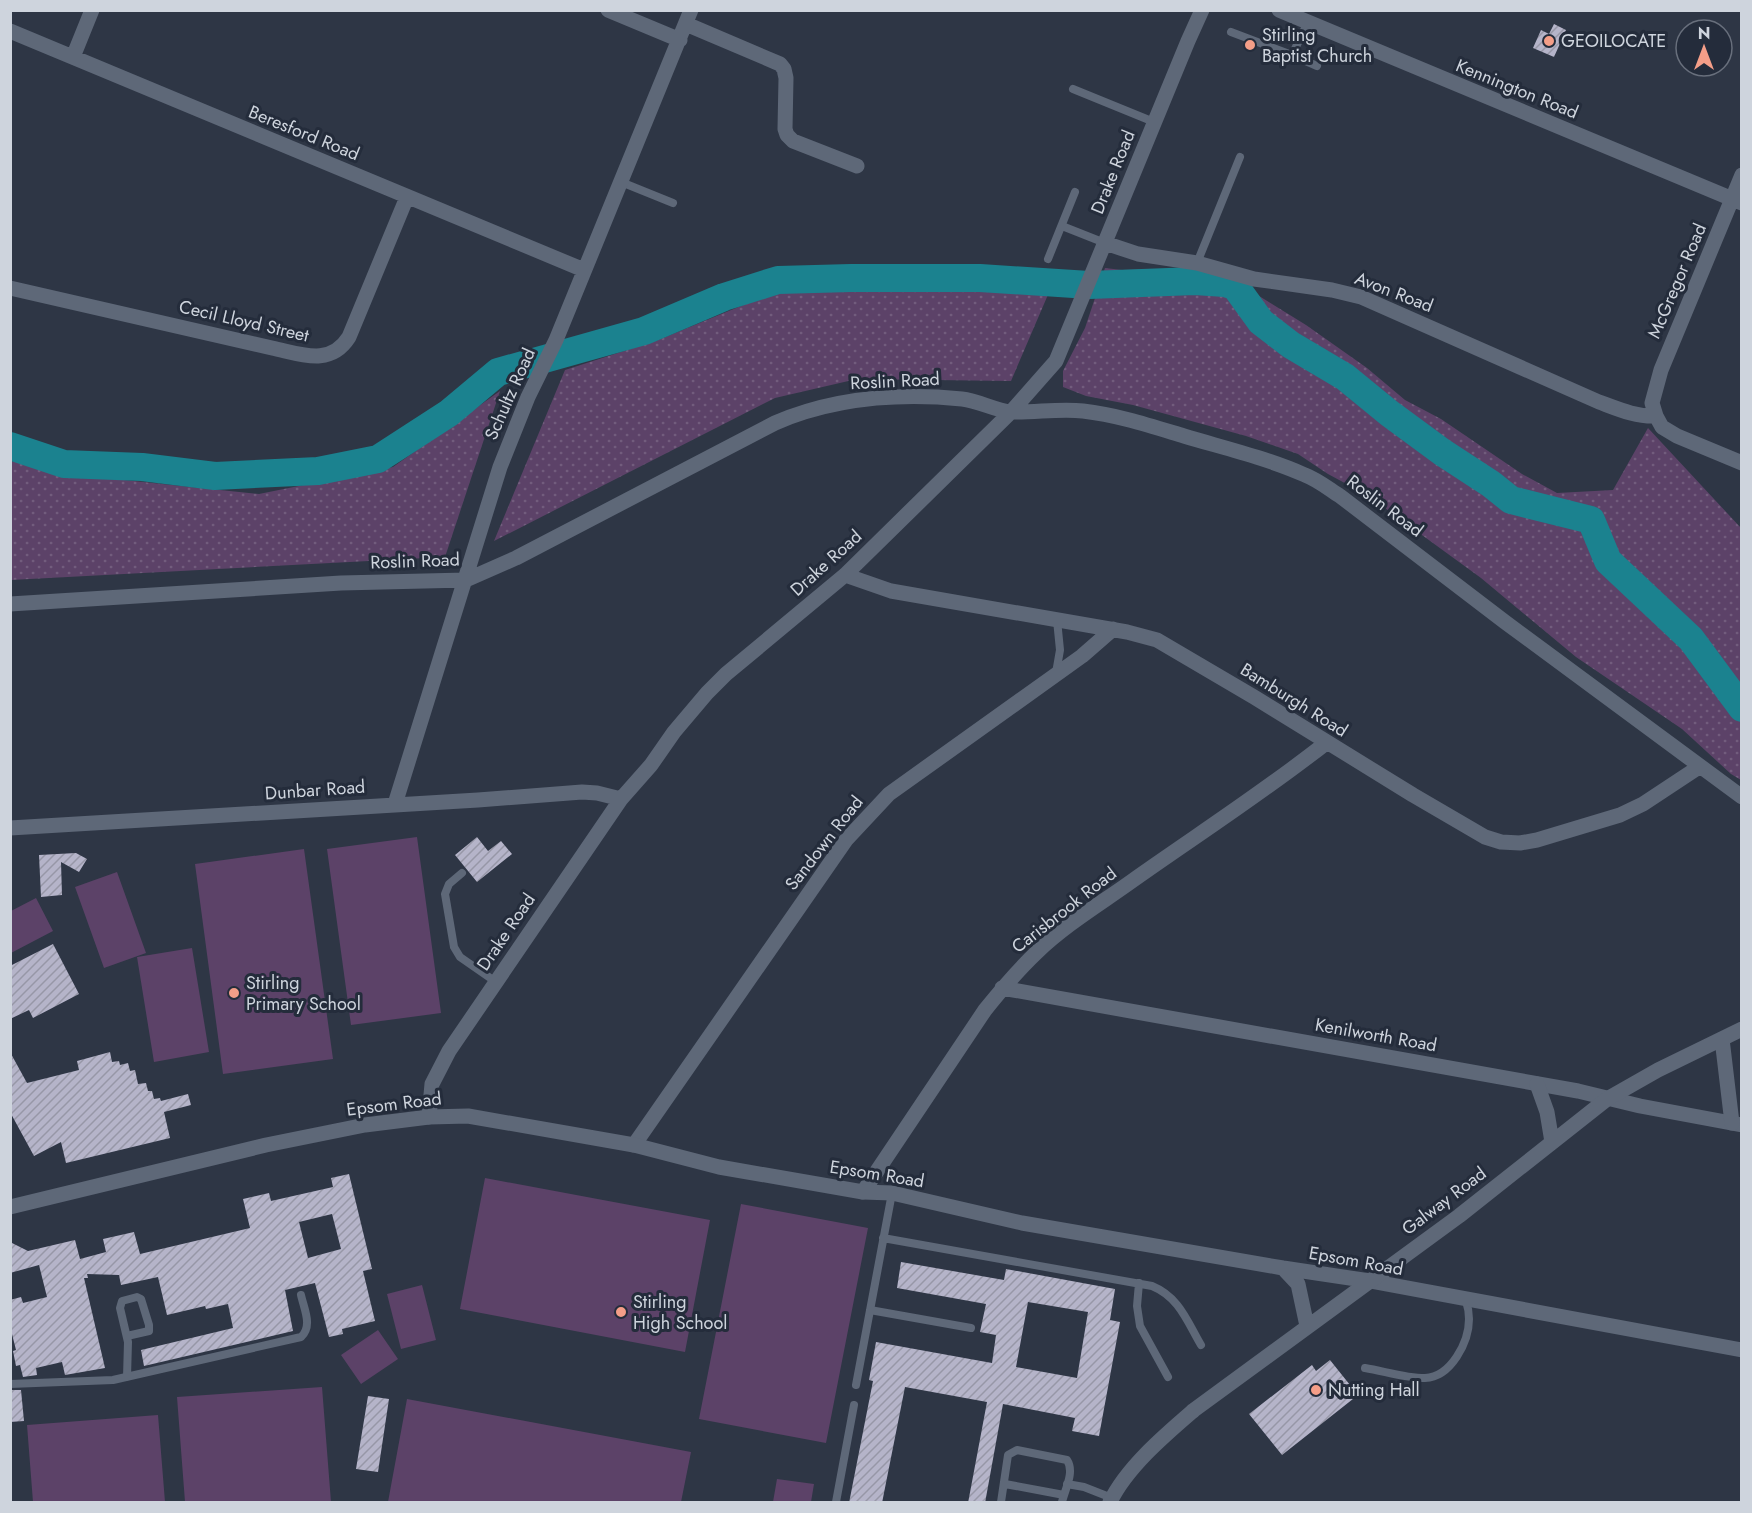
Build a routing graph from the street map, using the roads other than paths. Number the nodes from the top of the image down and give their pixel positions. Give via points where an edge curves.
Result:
1 (92, 10) edge
2 (608, 10) edge
3 (1202, 10) edge
4 (1279, 10) edge
5 (688, 17) edge
6 (1308, 22) junction
7 (10, 31) edge
8 (1231, 32) dead end
9 (680, 40) junction
10 (1292, 55) junction
11 (73, 57) junction
12 (1317, 66) dead end
13 (1072, 89) dead end
14 (1154, 122) junction
15 (1239, 157) dead end
16 (857, 166) dead end
17 (1742, 175) edge
18 (621, 182) junction
19 (1076, 192) dead end
20 (407, 197) junction
21 (1737, 201) edge
22 (673, 203) dead end
23 (1062, 226) junction
24 (1105, 243) junction
25 (1048, 259) dead end
26 (1197, 263) junction
27 (584, 270) junction
28 (10, 288) edge
29 (1654, 409) junction
30 (1011, 412) junction
31 (1742, 464) edge
32 (845, 574) junction
33 (466, 580) junction
34 (10, 604) edge
35 (1057, 620) junction
36 (1113, 629) junction
37 (1055, 676) junction
38 (1326, 743) junction
39 (1699, 767) junction
40 (1742, 797) edge
41 (621, 799) junction
42 (395, 804) junction
43 (10, 828) edge
44 (462, 873) dead end
45 (496, 982) junction
46 (1002, 988) junction
47 (1742, 1029) edge
48 (1722, 1039) junction
49 (1538, 1084) junction
50 (1607, 1099) junction
51 (429, 1117) junction
52 (1737, 1124) edge
53 (1552, 1142) junction
54 (634, 1145) junction
55 (863, 1192) junction
56 (892, 1193) junction
57 (10, 1206) edge
58 (884, 1238) junction
59 (1283, 1268) junction
60 (1370, 1281) junction
61 (1139, 1283) junction
62 (301, 1295) dead end
63 (1466, 1301) junction
64 (870, 1310) junction
65 (1307, 1326) junction
66 (971, 1328) dead end
67 (127, 1336) junction
68 (1201, 1345) dead end
69 (1742, 1350) edge
70 (1365, 1368) dead end
71 (127, 1377) junction
72 (1168, 1377) dead end
73 (10, 1383) edge
74 (856, 1385) dead end
75 (854, 1405) dead end
76 (1005, 1484) junction
77 (1067, 1484) junction
78 (1063, 1499) edge
79 (1111, 1500) edge
80 (836, 1503) edge
81 (1001, 1503) edge

1 - 11 street
2 - 9 street
3 - 14 street, Drake Road
4 - 6 street, Kennington Road
5 - 9 street, Schultz Road
5 - 16 street via 780,64 786,78 787,135 793,141
6 - 10 lane
6 - 21 street, Kennington Road
7 - 11 street, Beresford Road
8 - 10 lane
9 - 18 street, Schultz Road
10 - 12 lane
11 - 20 street, Beresford Road
13 - 14 lane
14 - 24 street, Drake Road
15 - 26 lane
17 - 21 street, McGregor Road
18 - 22 lane
18 - 27 street, Schultz Road
19 - 23 lane
20 - 27 street, Beresford Road
20 - 28 street, Cecil Lloyd Street via 349,337 343,347 316,358
21 - 29 street, McGregor Road via 1661,370
23 - 24 lane
23 - 25 lane
24 - 26 street, Avon Road via 1138,254
24 - 30 street, Drake Road via 1056,361
26 - 29 street, Avon Road via 1254,279 1361,297 1599,402 1644,417
27 - 33 street, Schultz Road via 500,467
29 - 31 street via 1662,427
30 - 32 street, Drake Road
30 - 33 street, Roslin Road via 966,400 915,396 825,405 799,412
30 - 39 street, Roslin Road via 1080,410 1109,414 1306,475 1341,496
32 - 35 street, Bamburgh Road via 891,591
32 - 41 street, Drake Road via 707,693
33 - 34 street, Roslin Road
33 - 42 street, Schultz Road
35 - 36 street, Bamburgh Road
35 - 37 lane via 1060,650
36 - 37 street, Sandown Road
36 - 38 street, Bamburgh Road via 1157,640
37 - 54 street, Sandown Road via 905,782 863,820
38 - 39 street, Bamburgh Road via 1485,837 1501,842 1547,838 1620,815
38 - 46 street, Carisbrook Road via 1071,924
39 - 40 street, Roslin Road
41 - 42 street, Dunbar Road via 582,792
41 - 45 street, Drake Road
42 - 43 street, Dunbar Road
44 - 45 lane via 448,884 445,894 454,947 460,957
45 - 51 street, Drake Road via 438,1071 432,1084
46 - 49 street, Kenilworth Road
46 - 55 street, Carisbrook Road
47 - 48 street, Galway Road
48 - 50 street, Galway Road
48 - 52 street
49 - 50 street, Kenilworth Road
49 - 53 street
50 - 52 street, Kenilworth Road
50 - 53 street, Galway Road
51 - 54 street, Epsom Road via 468,1116
51 - 57 street, Epsom Road via 277,1143
53 - 60 street, Galway Road
54 - 55 street, Epsom Road via 719,1167
55 - 56 street, Epsom Road
56 - 58 lane
56 - 59 street, Epsom Road via 1022,1223
58 - 61 lane
58 - 64 lane
59 - 60 street, Epsom Road
59 - 65 street via 1298,1284
60 - 63 street, Epsom Road
60 - 65 street, Galway Road
61 - 68 lane via 1159,1289 1176,1302
61 - 72 lane via 1140,1326
62 - 71 lane via 308,1326 301,1337
63 - 69 street, Epsom Road
63 - 70 lane via 1469,1319 1463,1345 1441,1372 1424,1378
64 - 66 lane
64 - 74 lane
65 - 79 street, Galway Road via 1162,1437
67 - 67 lane via 120,1304 141,1299 149,1331
67 - 71 lane
71 - 73 lane
75 - 80 lane
76 - 77 lane via 1008,1455 1017,1450 1067,1460 1071,1466
76 - 78 lane
76 - 81 lane
77 - 78 lane
77 - 79 lane

